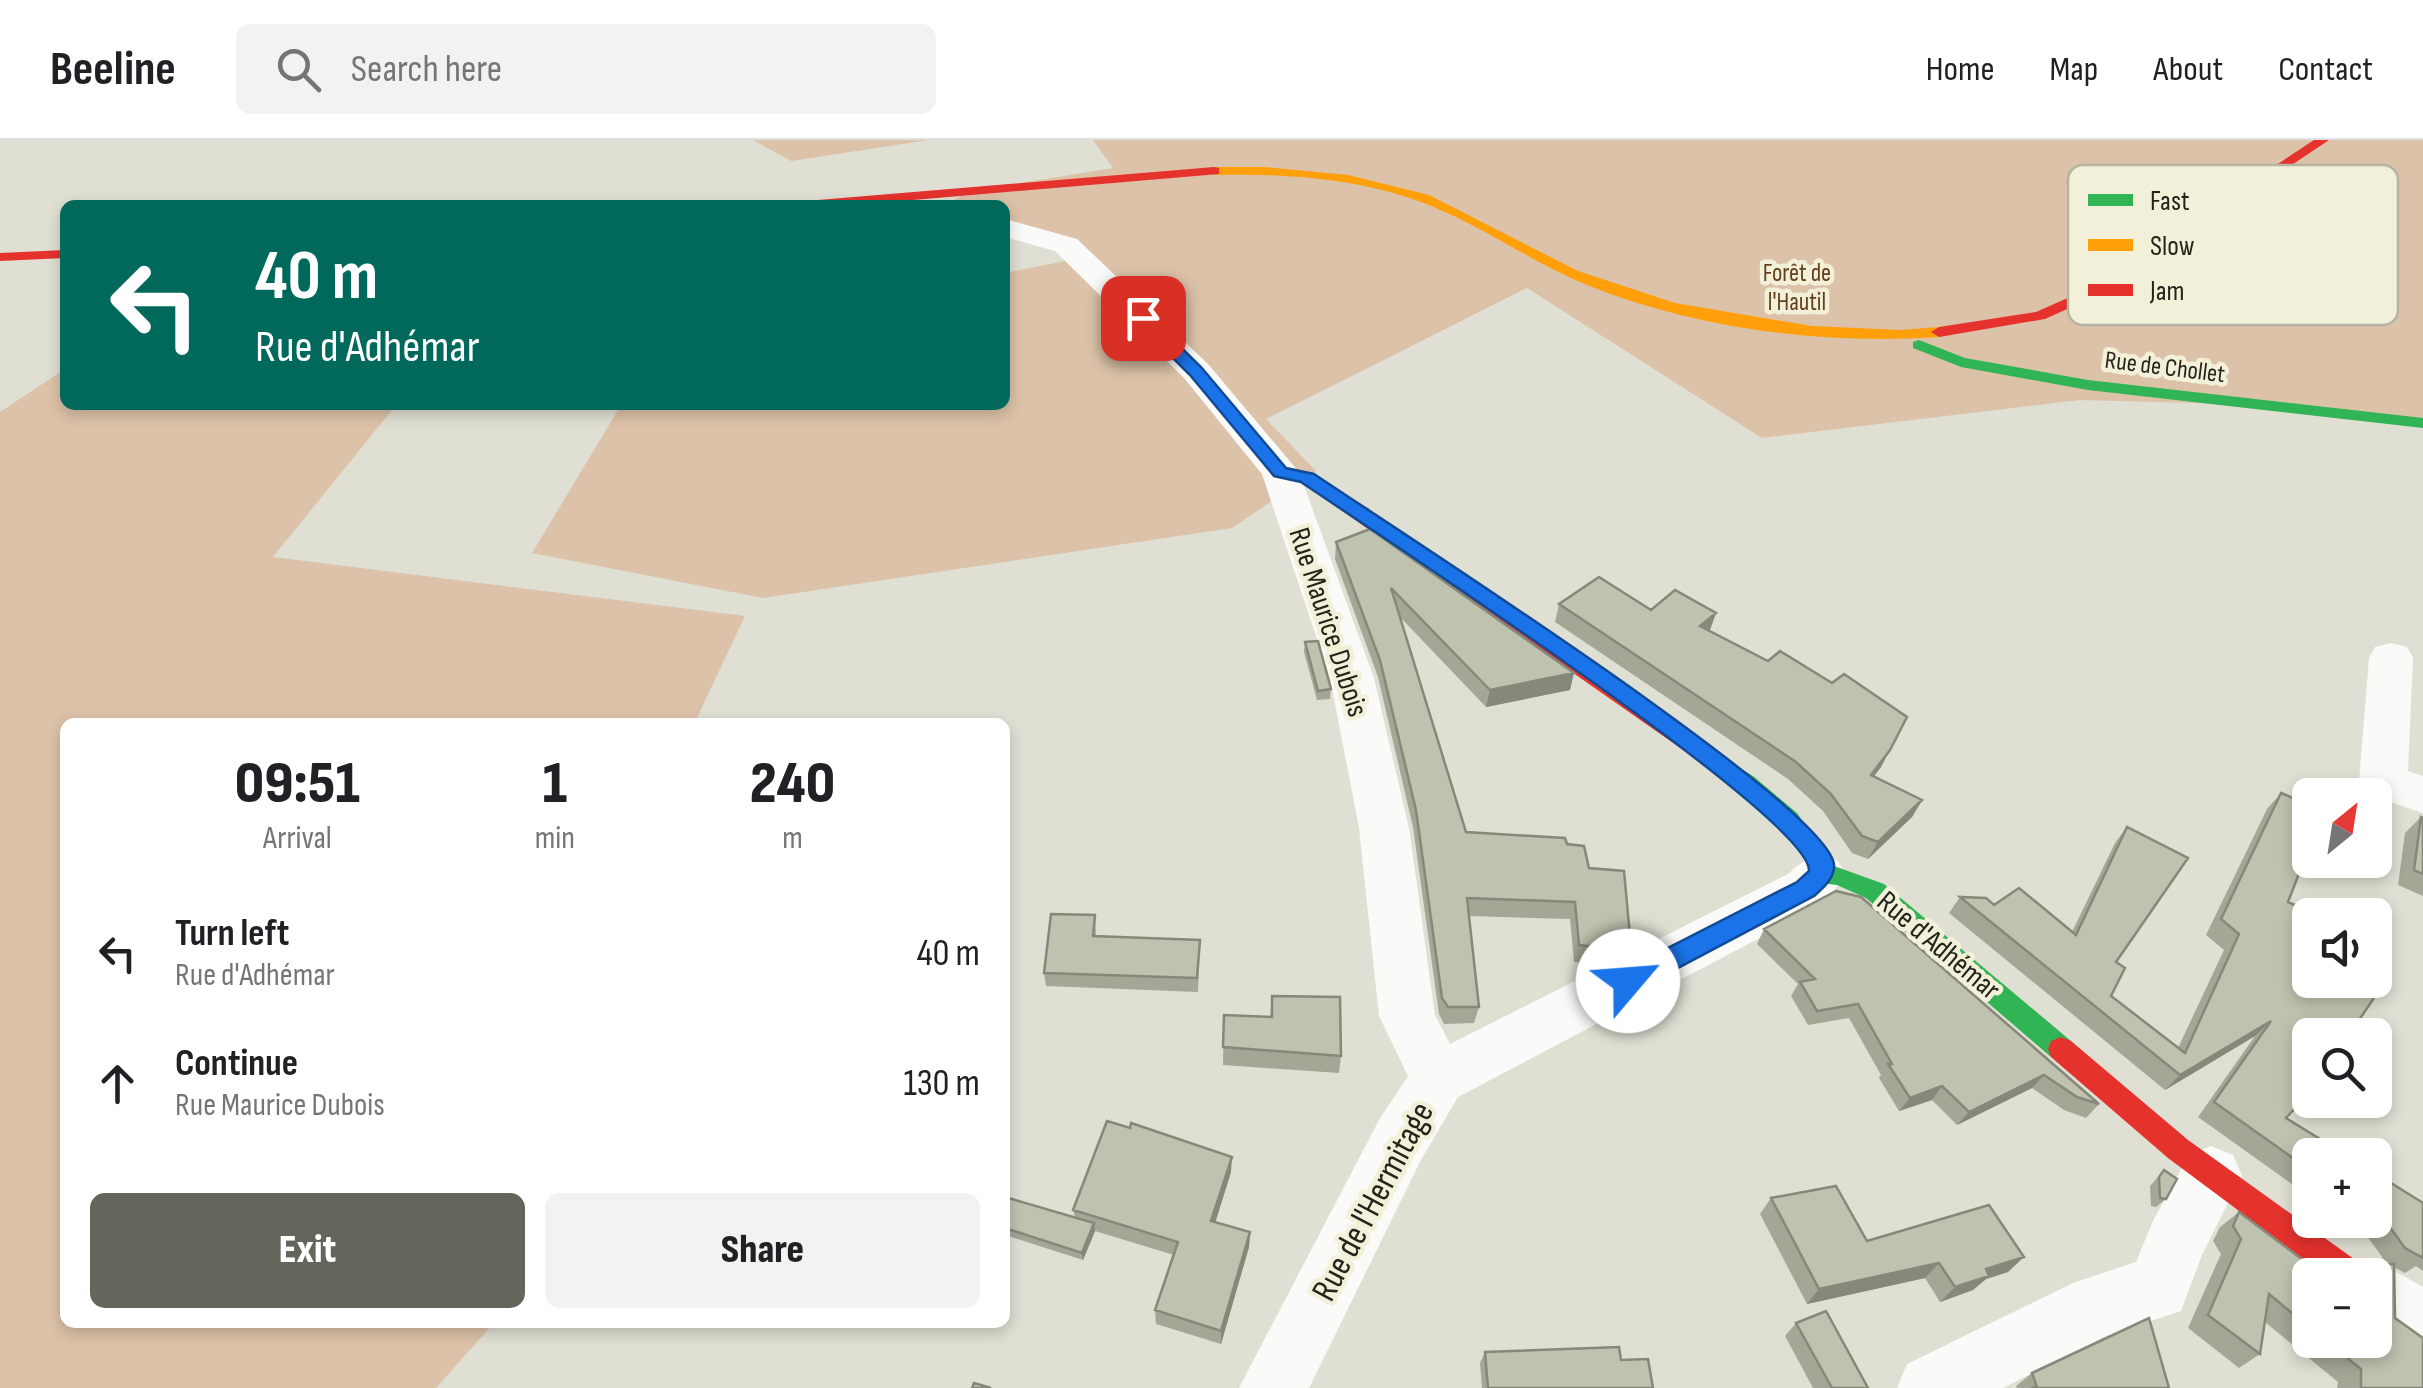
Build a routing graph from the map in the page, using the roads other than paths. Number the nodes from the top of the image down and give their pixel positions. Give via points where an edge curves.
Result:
1 (2323, 140) edge
2 (2285, 165) edge
3 (919, 200) edge
4 (1010, 229) edge
5 (60, 254) edge
6 (0, 257) edge
7 (2068, 304) edge
8 (1909, 336) junction
9 (2423, 423) edge
10 (1280, 472) junction
11 (2390, 658) dead end
12 (2423, 795) edge
13 (1820, 876) junction
14 (1438, 1078) junction
15 (2211, 1175) junction
16 (2326, 1258) edge
17 (2392, 1305) edge
18 (2423, 1326) edge
19 (1273, 1388) edge
20 (1931, 1388) edge

1 - 2 main road
3 - 8 main road via 1233,170 1342,178 1424,198 1594,283 1650,300 1777,327
4 - 10 street, Rue Maurice Dubois via 1066,245 1196,371
5 - 6 main road
7 - 8 main road via 1982,329
8 - 9 main road, Rue de Chollet via 1961,362 2070,382
10 - 13 main road via 1307,478 1597,674 1743,782 1808,839
10 - 14 street, Rue Maurice Dubois via 1352,678 1384,828 1407,1016
11 - 12 street via 2383,781
13 - 14 street, Rue de l'Hermitage
13 - 15 main road, Rue d'Adhémar via 1840,876 1875,891
14 - 19 street, Rue de l'Hermitage
15 - 16 main road, Rue d'Adhémar
15 - 20 street via 2158,1288 2096,1306
17 - 18 street

